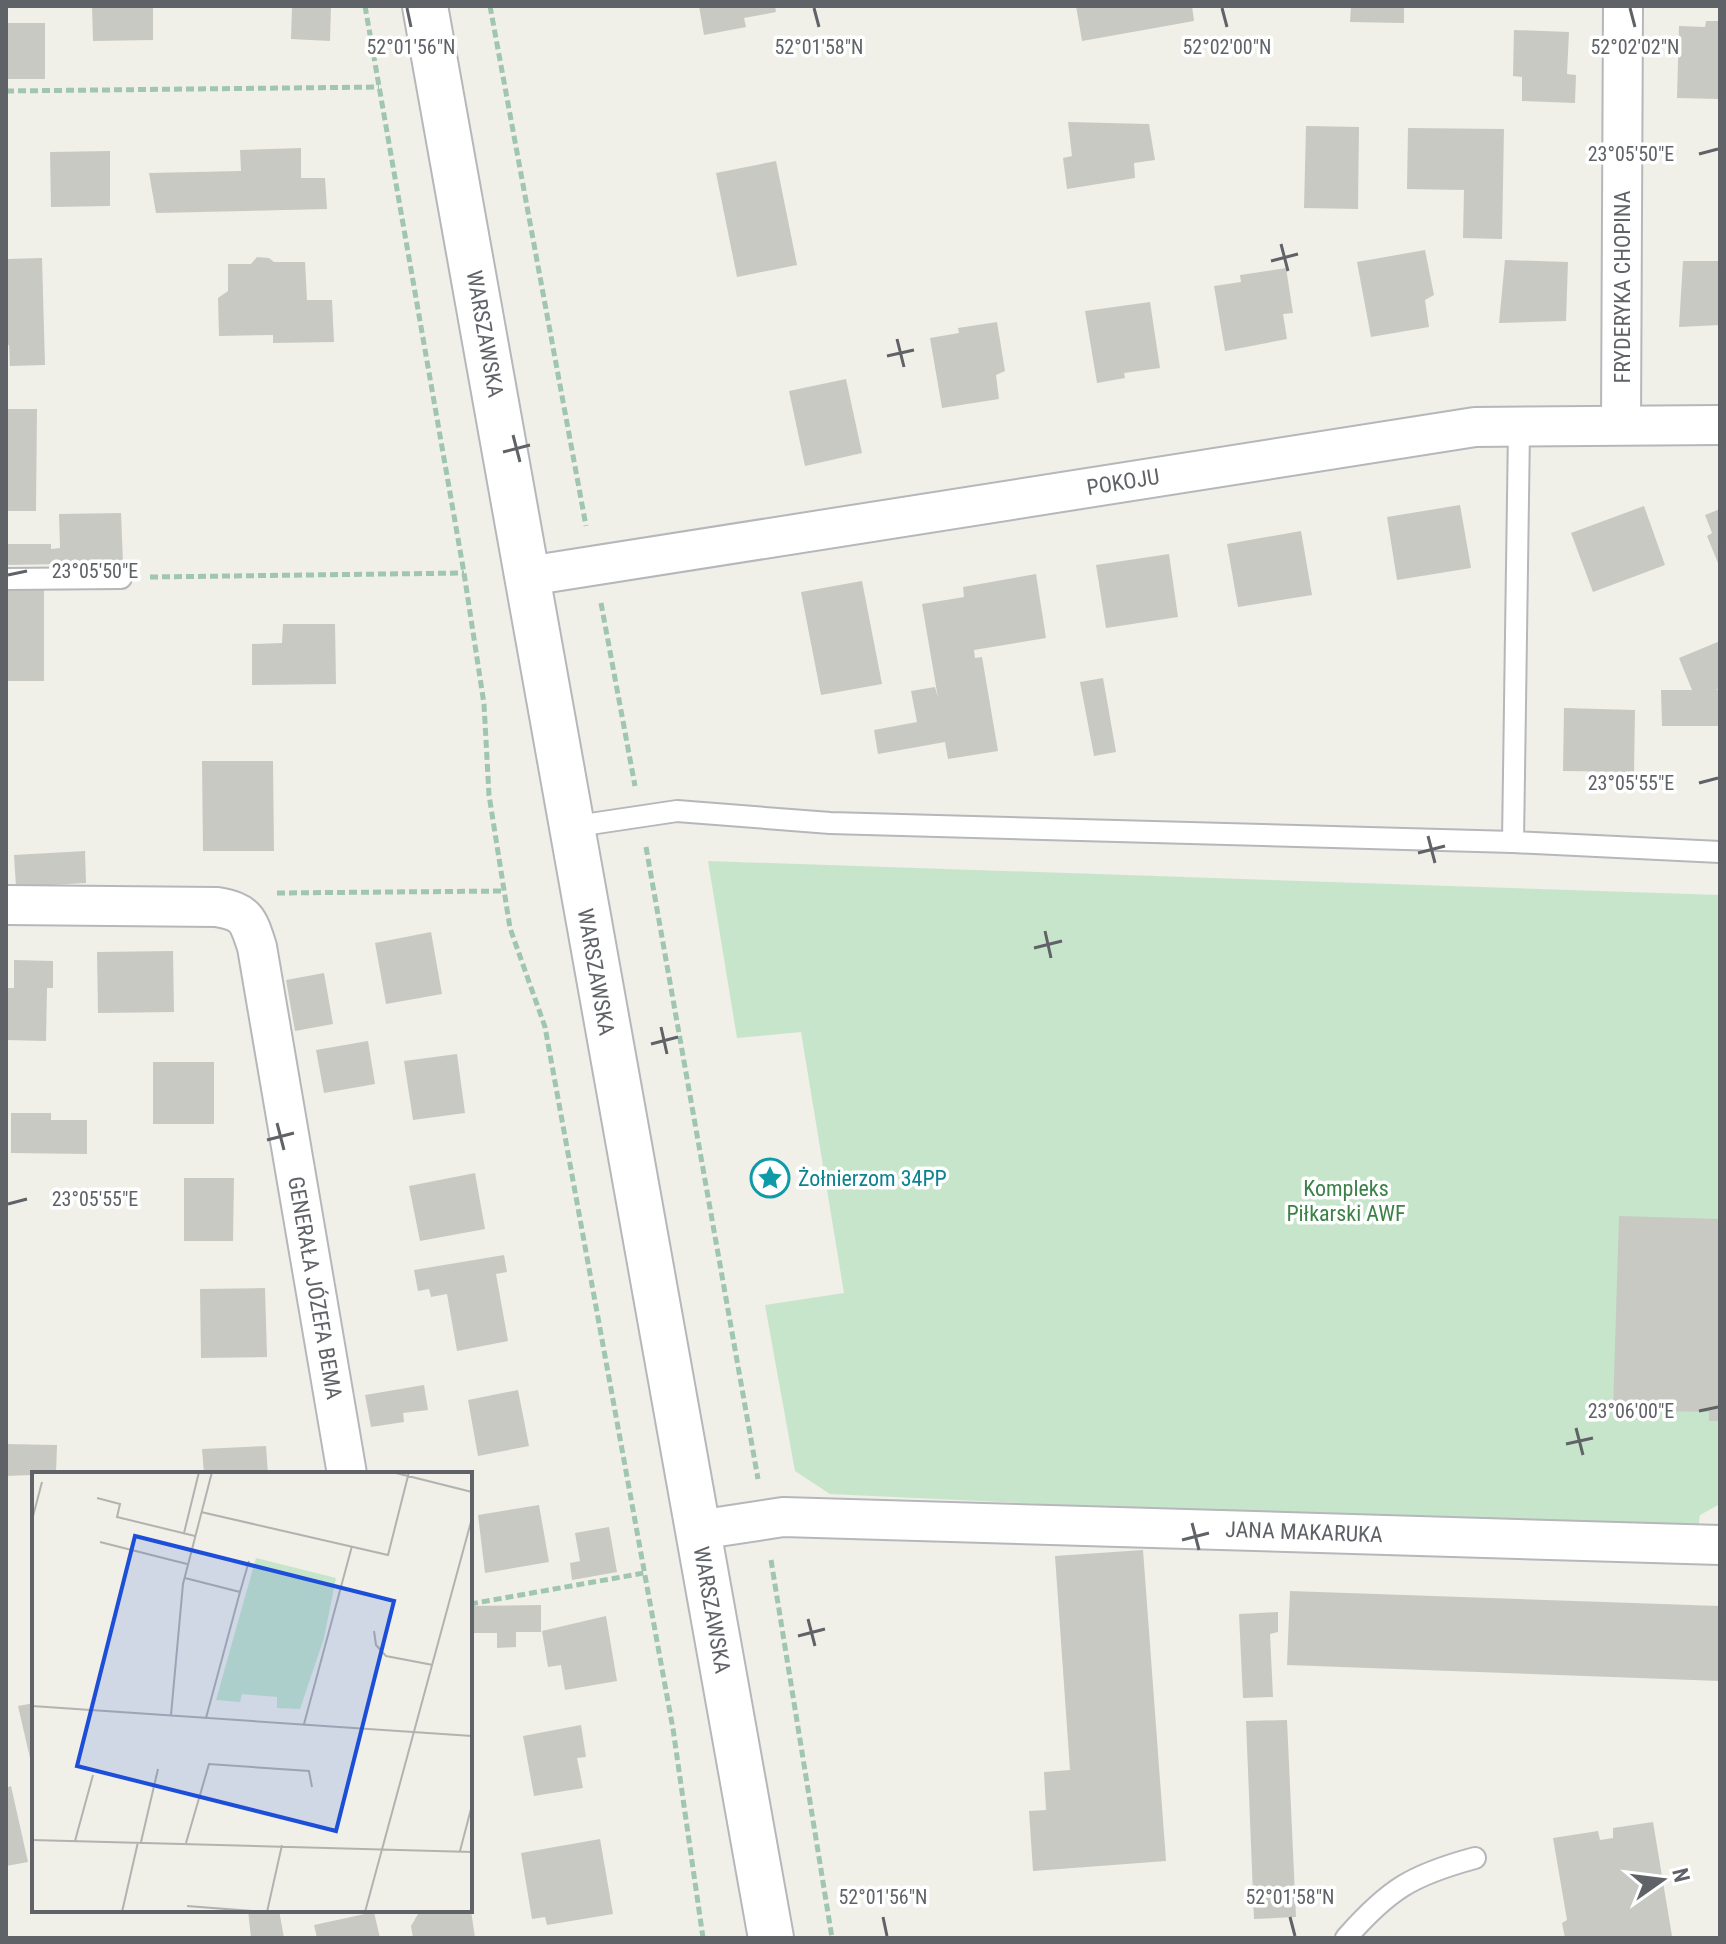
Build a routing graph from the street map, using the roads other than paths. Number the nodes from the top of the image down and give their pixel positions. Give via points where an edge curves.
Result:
1 (425, 6) edge
2 (1623, 6) edge
3 (1621, 423) junction
4 (1720, 425) edge
5 (1519, 429) junction
6 (528, 576) junction
7 (121, 578) road end
8 (6, 579) edge
9 (570, 827) junction
10 (1513, 842) junction
11 (1720, 852) edge
12 (6, 905) edge
13 (347, 1472) edge
14 (698, 1530) junction
15 (1720, 1545) edge
16 (1475, 1858) dead end
17 (771, 1938) edge
18 (1346, 1938) edge

1 - 6 street, WARSZAWSKA
2 - 3 street, FRYDERYKA CHOPINA
3 - 4 street, POKOJU
3 - 5 street, POKOJU
5 - 6 street, POKOJU via 1475,427
5 - 10 lane
6 - 9 street, WARSZAWSKA
7 - 8 lane
9 - 10 lane via 677,811 830,823
9 - 14 street, WARSZAWSKA
10 - 11 lane
12 - 13 street, GENERAŁA JÓZEFA BEMA via 217,907 237,910 250,924
14 - 15 street, JANA MAKARUKA via 783,1517
14 - 17 street, WARSZAWSKA
16 - 18 lane via 1424,1872 1379,1900

